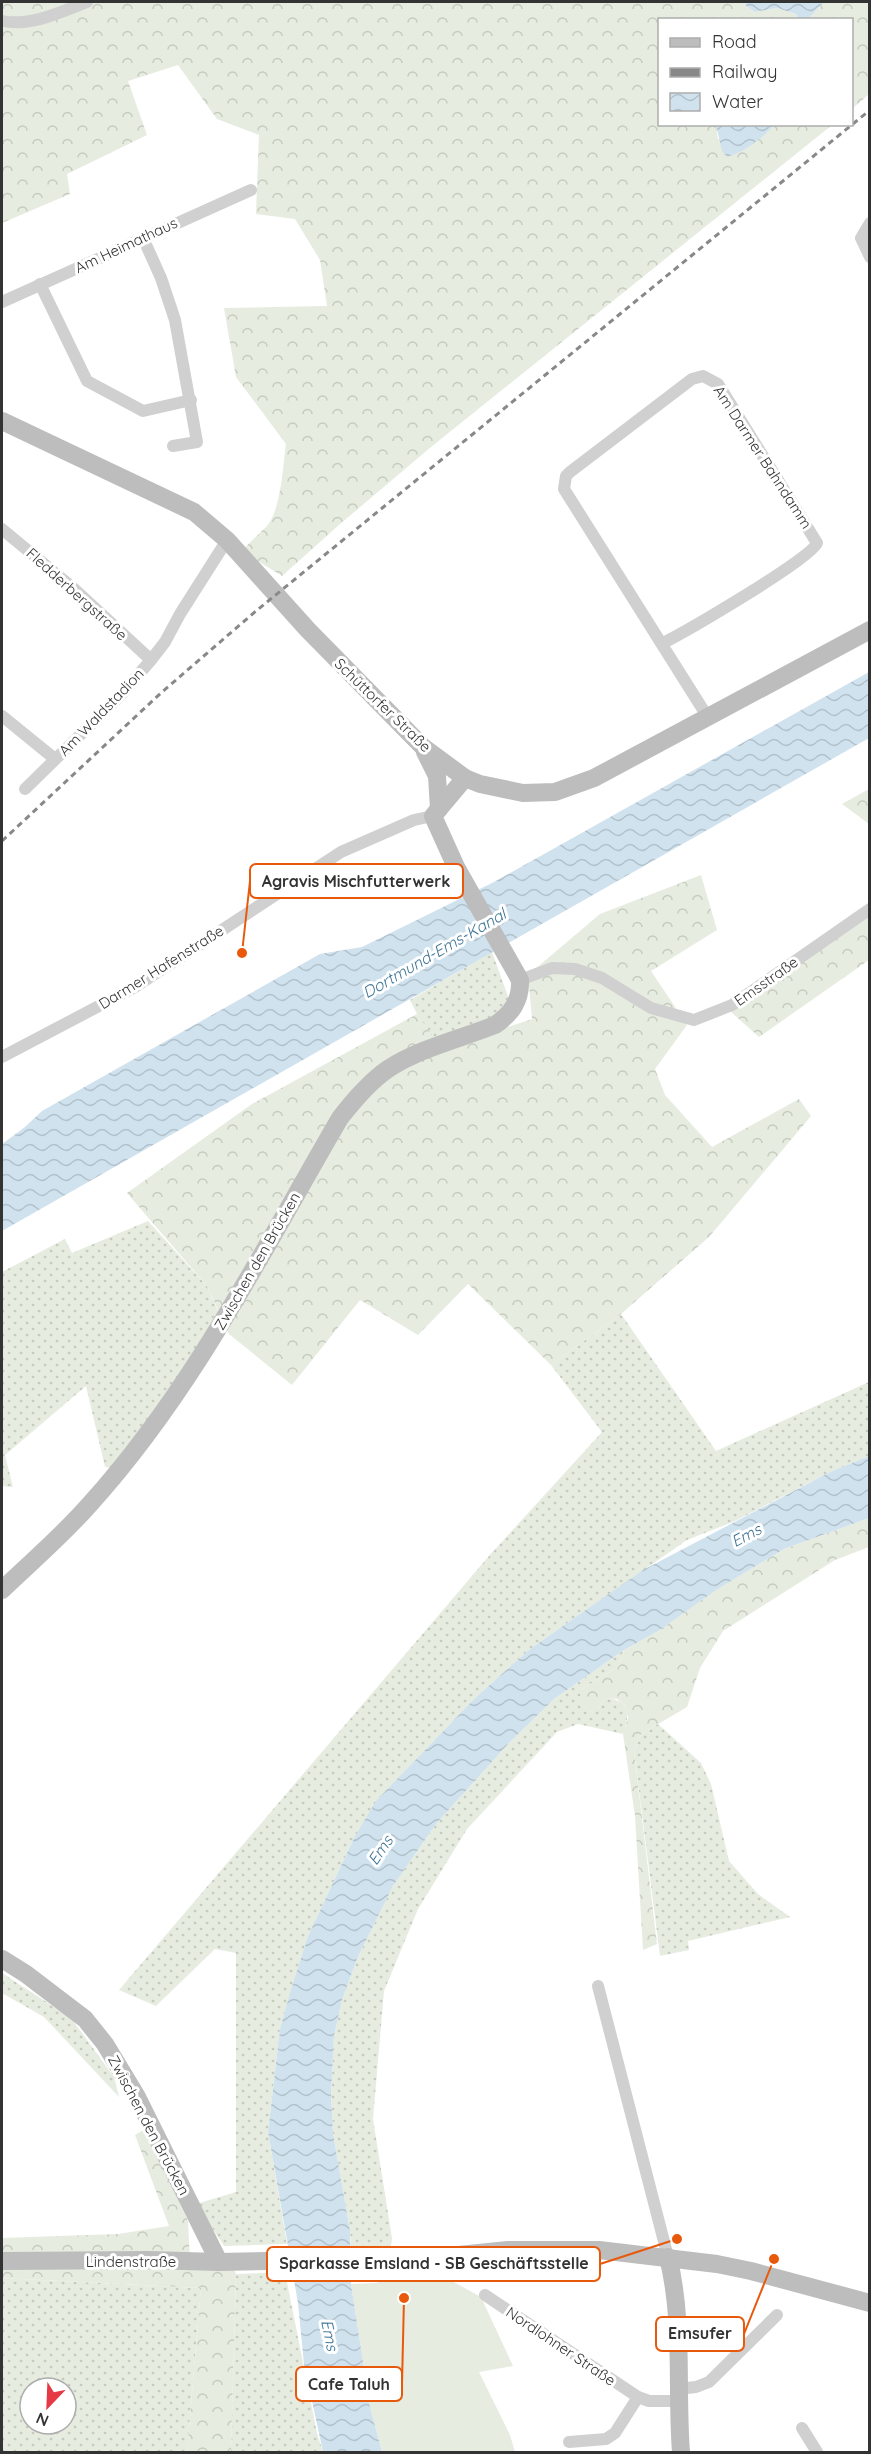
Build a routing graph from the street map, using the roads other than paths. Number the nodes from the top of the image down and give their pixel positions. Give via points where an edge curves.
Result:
1 (87, 2) edge
2 (2, 21) edge
3 (251, 190) dead end
4 (870, 224) edge
5 (143, 238) junction
6 (870, 257) edge
7 (40, 284) junction
8 (2, 302) edge
9 (190, 400) junction
10 (2, 421) edge
11 (173, 446) dead end
12 (2, 528) edge
13 (227, 540) junction
14 (870, 630) edge
15 (663, 643) junction
16 (151, 660) junction
17 (2, 716) edge
18 (707, 716) junction
19 (423, 747) junction
20 (55, 759) junction
21 (465, 778) junction
22 (26, 789) dead end
23 (436, 812) junction
24 (870, 909) edge
25 (517, 974) junction
26 (2, 1057) edge
27 (2, 1590) edge
28 (2, 1959) edge
29 (598, 1986) dead end
30 (668, 2257) junction
31 (2, 2261) edge
32 (219, 2262) junction
33 (485, 2295) dead end
34 (870, 2303) edge
35 (777, 2315) dead end
36 (678, 2395) junction
37 (638, 2397) junction
38 (802, 2428) dead end
39 (569, 2442) dead end
40 (681, 2452) edge
41 (817, 2452) edge

1 - 2 street via 48,17
3 - 5 street, Am Heimathaus
4 - 6 street via 861,238
5 - 7 street, Am Heimathaus
5 - 9 street via 175,320
7 - 8 street, Am Heimathaus
7 - 9 street via 87,381 143,411
9 - 11 street via 197,442
10 - 13 main road, Schüttorfer Straße via 176,502
12 - 16 street, Fledderbergstraße
13 - 16 street, Am Waldstadion
13 - 19 main road, Schüttorfer Straße via 308,630
14 - 18 main road, Schüttorfer Straße
15 - 15 street, Am Darmer Bahndamm via 569,498 565,482 570,472 692,379 703,376 718,384 817,543 814,550 785,569
15 - 18 street, Am Darmer Bahndamm
16 - 20 street, Am Waldstadion
17 - 20 street
18 - 21 main road, Schüttorfer Straße via 594,778 555,792 523,793
19 - 21 main road, Schüttorfer Straße
19 - 23 main road via 437,776
20 - 22 street, Am Waldstadion
21 - 23 main road
23 - 25 main road via 456,867
23 - 26 street, Darmer Hafenstraße via 341,852 135,987
24 - 25 street, Emsstraße via 732,1005 694,1020 651,1008 602,978 576,969 552,968
25 - 27 main road, Zwischen den Brücken via 518,997 507,1016 410,1057 383,1073 357,1097 340,1118 204,1353 89,1505
28 - 32 main road, Zwischen den Brücken via 85,2019 105,2044 137,2097
29 - 30 street
30 - 32 main road, Lindenstraße via 599,2250 508,2250 429,2258
30 - 34 main road, Lindenstraße via 751,2271
30 - 36 main road via 676,2293
31 - 32 main road, Lindenstraße
33 - 37 street, Nordlohner Straße
35 - 36 street, Nordlohner Straße via 709,2382
36 - 37 street, Nordlohner Straße via 649,2401
36 - 40 main road
37 - 39 street via 615,2433 606,2439
38 - 41 street

